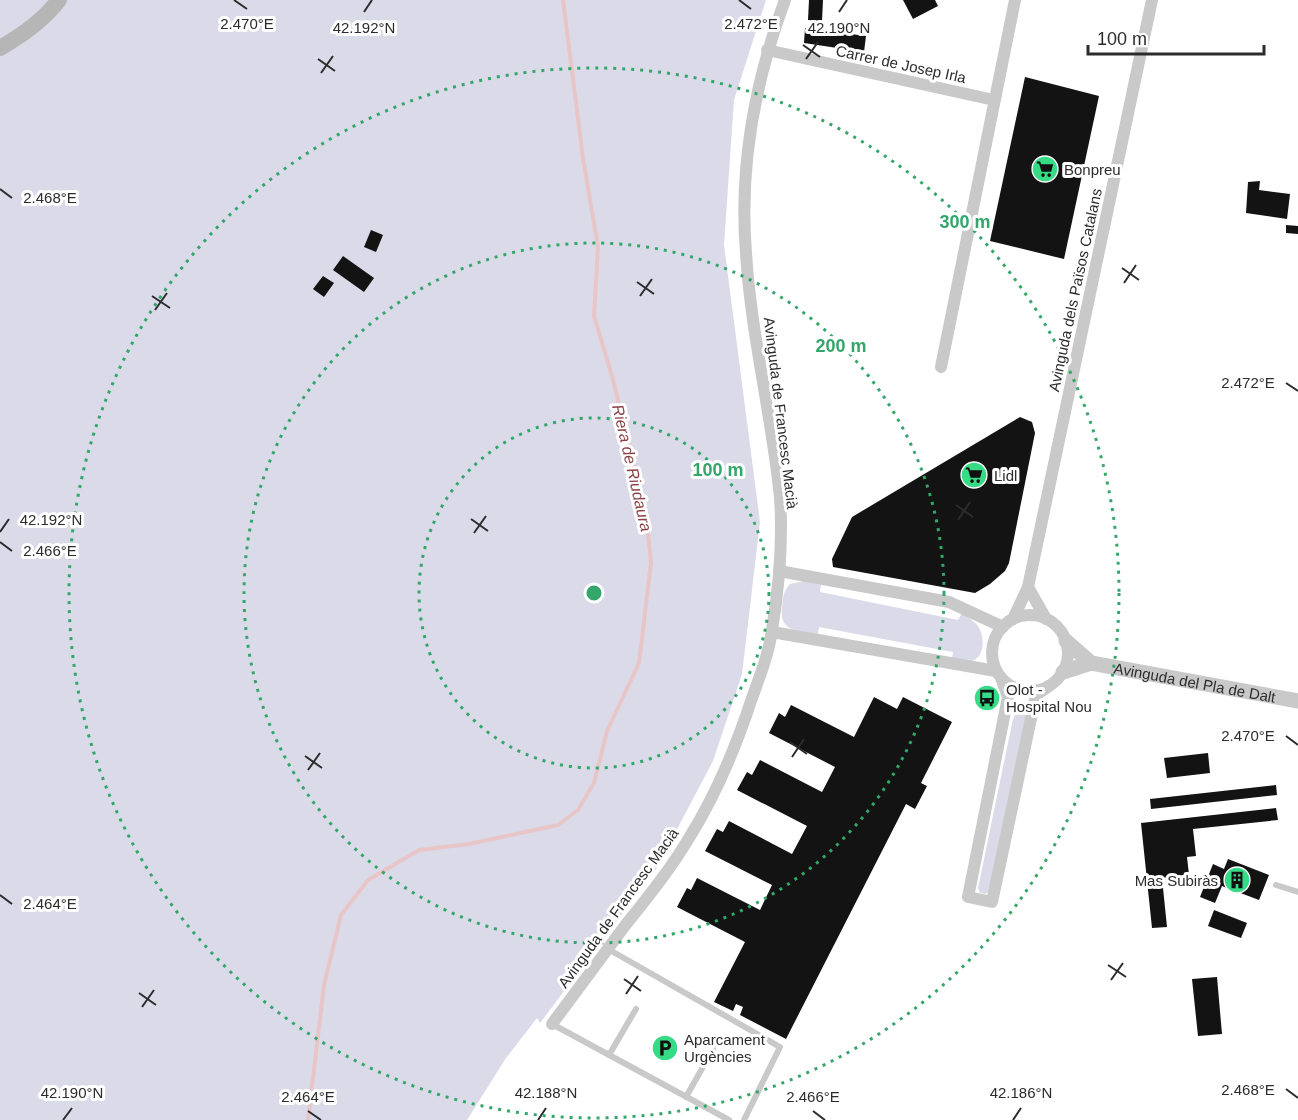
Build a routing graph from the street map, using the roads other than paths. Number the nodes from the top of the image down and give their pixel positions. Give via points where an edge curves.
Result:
1 (59, 0) edge
2 (785, 0) edge
3 (1015, 0) edge
4 (1152, 0) edge
5 (0, 48) edge
6 (767, 50) junction
7 (994, 100) junction
8 (941, 367) dead end
9 (779, 571) junction
10 (1028, 586) junction
11 (1046, 619) junction
12 (1008, 623) junction
13 (772, 632) junction
14 (1066, 641) junction
15 (1091, 663) junction
16 (1063, 672) junction
17 (999, 675) junction
18 (1049, 686) junction
19 (1298, 701) edge
20 (1276, 885) dead end
21 (1298, 892) edge
22 (608, 949) junction
23 (636, 1009) dead end
24 (552, 1024) joint
25 (713, 1049) dead end
26 (609, 1055) junction
27 (686, 1097) junction
28 (729, 1120) edge
29 (744, 1120) edge

1 - 5 main road via 44,18
2 - 6 street, Avinguda de Francesc Macià
3 - 7 street
4 - 10 street, Avinguda dels Països Catalans
6 - 7 street, Carrer de Josep Irla
6 - 9 street, Avinguda de Francesc Macià via 748,149 744,228 748,284 780,501
7 - 8 street
9 - 12 street via 950,602
9 - 13 street, Avinguda de Francesc Macià
10 - 11 street
10 - 12 street, Avinguda dels Països Catalans
11 - 12 street via 1024,616
11 - 14 street via 1055,624
12 - 17 street via 996,635 993,645
13 - 17 street
13 - 22 street, Avinguda de Francesc Macià via 739,739 722,777 689,838
14 - 15 street
14 - 16 street via 1068,657
15 - 16 street, Avinguda del Pla de Dalt
15 - 19 street, Avinguda del Pla de Dalt
16 - 18 street
17 - 18 street via 1018,690
17 - 18 street via 1008,697 968,897 992,902 1036,695
20 - 21 lane
22 - 24 street, Avinguda de Francesc Macià
22 - 29 lane via 780,1047
23 - 26 lane
24 - 26 lane
25 - 27 lane
26 - 27 lane
27 - 28 lane

